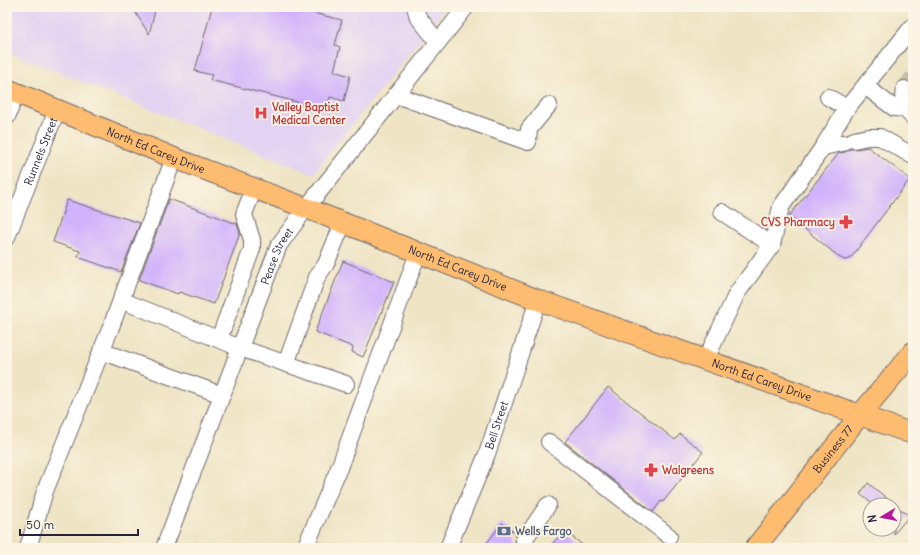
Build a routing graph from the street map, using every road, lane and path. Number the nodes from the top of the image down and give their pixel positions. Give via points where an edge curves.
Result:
1 (415, 7) edge
2 (466, 7) edge
3 (913, 26) edge
4 (438, 42) junction
5 (865, 86) junction
6 (904, 89) tunnel mouth
7 (12, 91) edge
8 (396, 95) junction
9 (828, 97) dead end
10 (549, 105) dead end
11 (847, 108) junction
12 (57, 110) junction
13 (909, 113) edge
14 (7, 117) edge
15 (822, 147) junction
16 (913, 156) edge
17 (174, 158) junction
18 (254, 188) junction
19 (306, 208) junction
20 (722, 212) dead end
21 (343, 223) junction
22 (7, 237) edge
23 (772, 245) junction
24 (418, 253) junction
25 (121, 300) junction
26 (538, 300) junction
27 (218, 339) junction
28 (240, 348) junction
29 (101, 351) junction
30 (913, 352) edge
31 (706, 359) junction
32 (286, 364) junction
33 (346, 384) dead end
34 (222, 395) junction
35 (860, 415) junction
36 (913, 434) edge
37 (549, 442) dead end
38 (548, 505) dead end
39 (668, 536) dead end
40 (524, 540) dead end
41 (28, 548) edge
42 (164, 548) edge
43 (305, 548) edge
44 (448, 548) edge
45 (755, 548) edge

1 - 4 street via 418,17
2 - 4 street, Pease Street
3 - 5 street
4 - 8 street, Pease Street
5 - 11 street
5 - 13 street via 894,108
6 - 13 street via 902,102
7 - 12 main road, North Ed Carey Drive
7 - 14 street
8 - 10 street via 528,142 529,129
8 - 19 street, Pease Street
9 - 11 street
11 - 15 street
12 - 17 main road, North Ed Carey Drive
12 - 22 street, Runnels Street
15 - 16 street via 868,137 880,137
15 - 23 street via 781,207
17 - 18 main road, North Ed Carey Drive
17 - 25 street
18 - 19 main road, North Ed Carey Drive
18 - 27 street via 244,214 252,240 252,249
19 - 21 main road, North Ed Carey Drive
19 - 28 street, Pease Street via 279,245
20 - 23 street
21 - 24 main road, North Ed Carey Drive
21 - 32 street via 326,264 317,277
23 - 31 street via 737,292
24 - 26 main road, North Ed Carey Drive
24 - 43 street via 339,468
25 - 27 street
25 - 29 street
26 - 31 main road, North Ed Carey Drive
26 - 44 street, Bell Street via 487,454
27 - 28 street
28 - 32 street
28 - 34 street, Pease Street
29 - 34 street
29 - 41 street via 45,491
30 - 35 main road, Business 77
31 - 35 main road, North Ed Carey Drive
32 - 33 street
34 - 42 street, Pease Street
35 - 36 main road, North Ed Carey Drive
35 - 45 main road, Business 77
37 - 39 street
38 - 40 street

